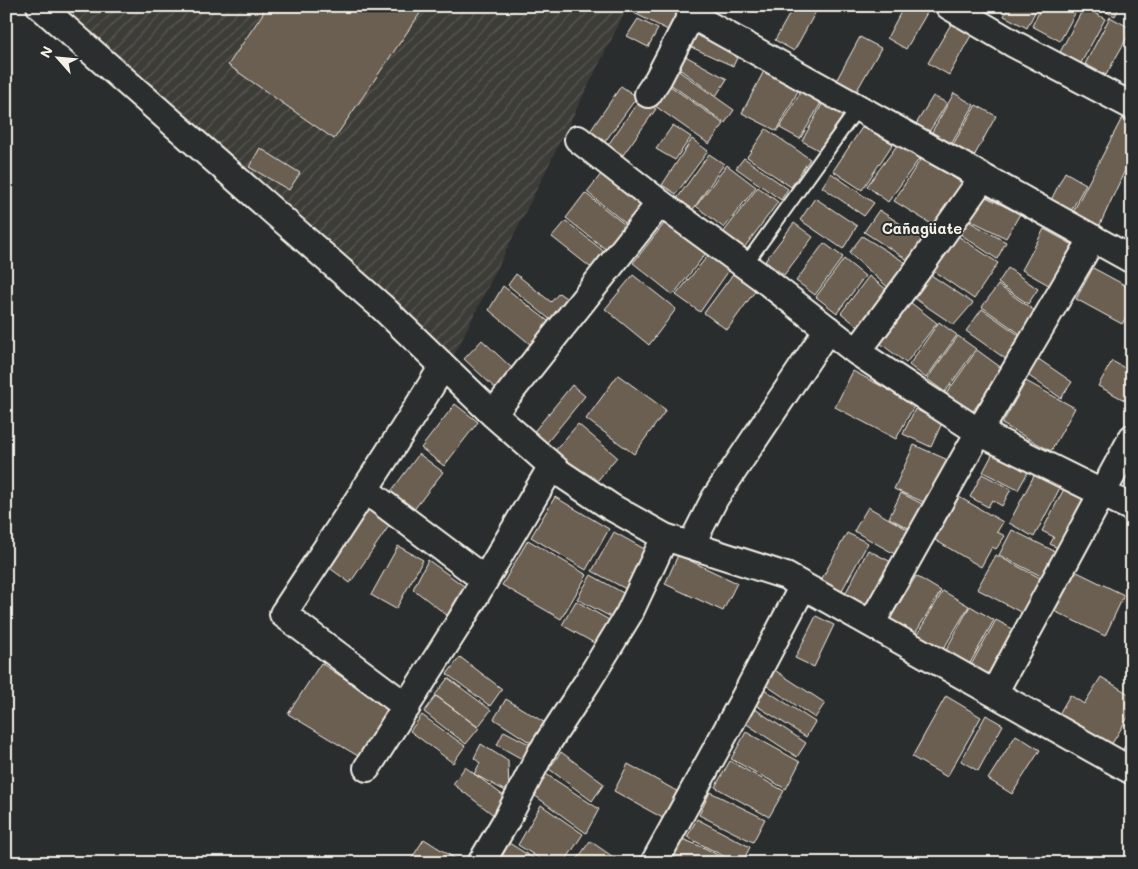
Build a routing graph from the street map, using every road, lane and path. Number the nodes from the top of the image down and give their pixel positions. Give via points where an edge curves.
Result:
1 (40, 6) edge
2 (949, 6) edge
3 (693, 10) edge
4 (648, 94) dead end
5 (1132, 106) edge
6 (858, 108) junction
7 (578, 140) dead end
8 (983, 177) junction
9 (660, 203) junction
10 (1092, 238) junction
11 (1132, 260) edge
12 (745, 265) junction
13 (828, 329) junction
14 (858, 352) junction
15 (443, 366) junction
16 (493, 414) junction
17 (979, 432) junction
18 (1132, 438) edge
19 (552, 466) junction
20 (364, 489) junction
21 (1103, 494) junction
22 (1132, 508) edge
23 (665, 537) junction
24 (691, 545) junction
25 (484, 580) junction
26 (803, 586) junction
27 (871, 624) junction
28 (994, 694) junction
29 (406, 707) junction
30 (367, 768) dead end
31 (1132, 771) edge
32 (481, 863) edge
33 (654, 863) edge

1 - 15 street via 383,308
2 - 5 street
3 - 4 street
3 - 6 street
6 - 8 street
6 - 12 lane
7 - 9 street
8 - 10 street
8 - 14 street
9 - 12 street
9 - 16 street
10 - 11 street
10 - 17 street
12 - 13 street
13 - 14 street
13 - 24 street via 715,498
14 - 17 street
15 - 16 street
15 - 20 street
16 - 19 street
17 - 21 street
17 - 27 street
18 - 21 street
19 - 23 street via 611,507
19 - 25 street
20 - 25 street
20 - 29 street via 283,614
21 - 22 street
21 - 28 street
23 - 24 street
23 - 32 street via 629,614 542,753
24 - 26 street via 786,576
25 - 29 street
26 - 27 street
26 - 33 street
27 - 28 street
28 - 31 street
29 - 30 street

